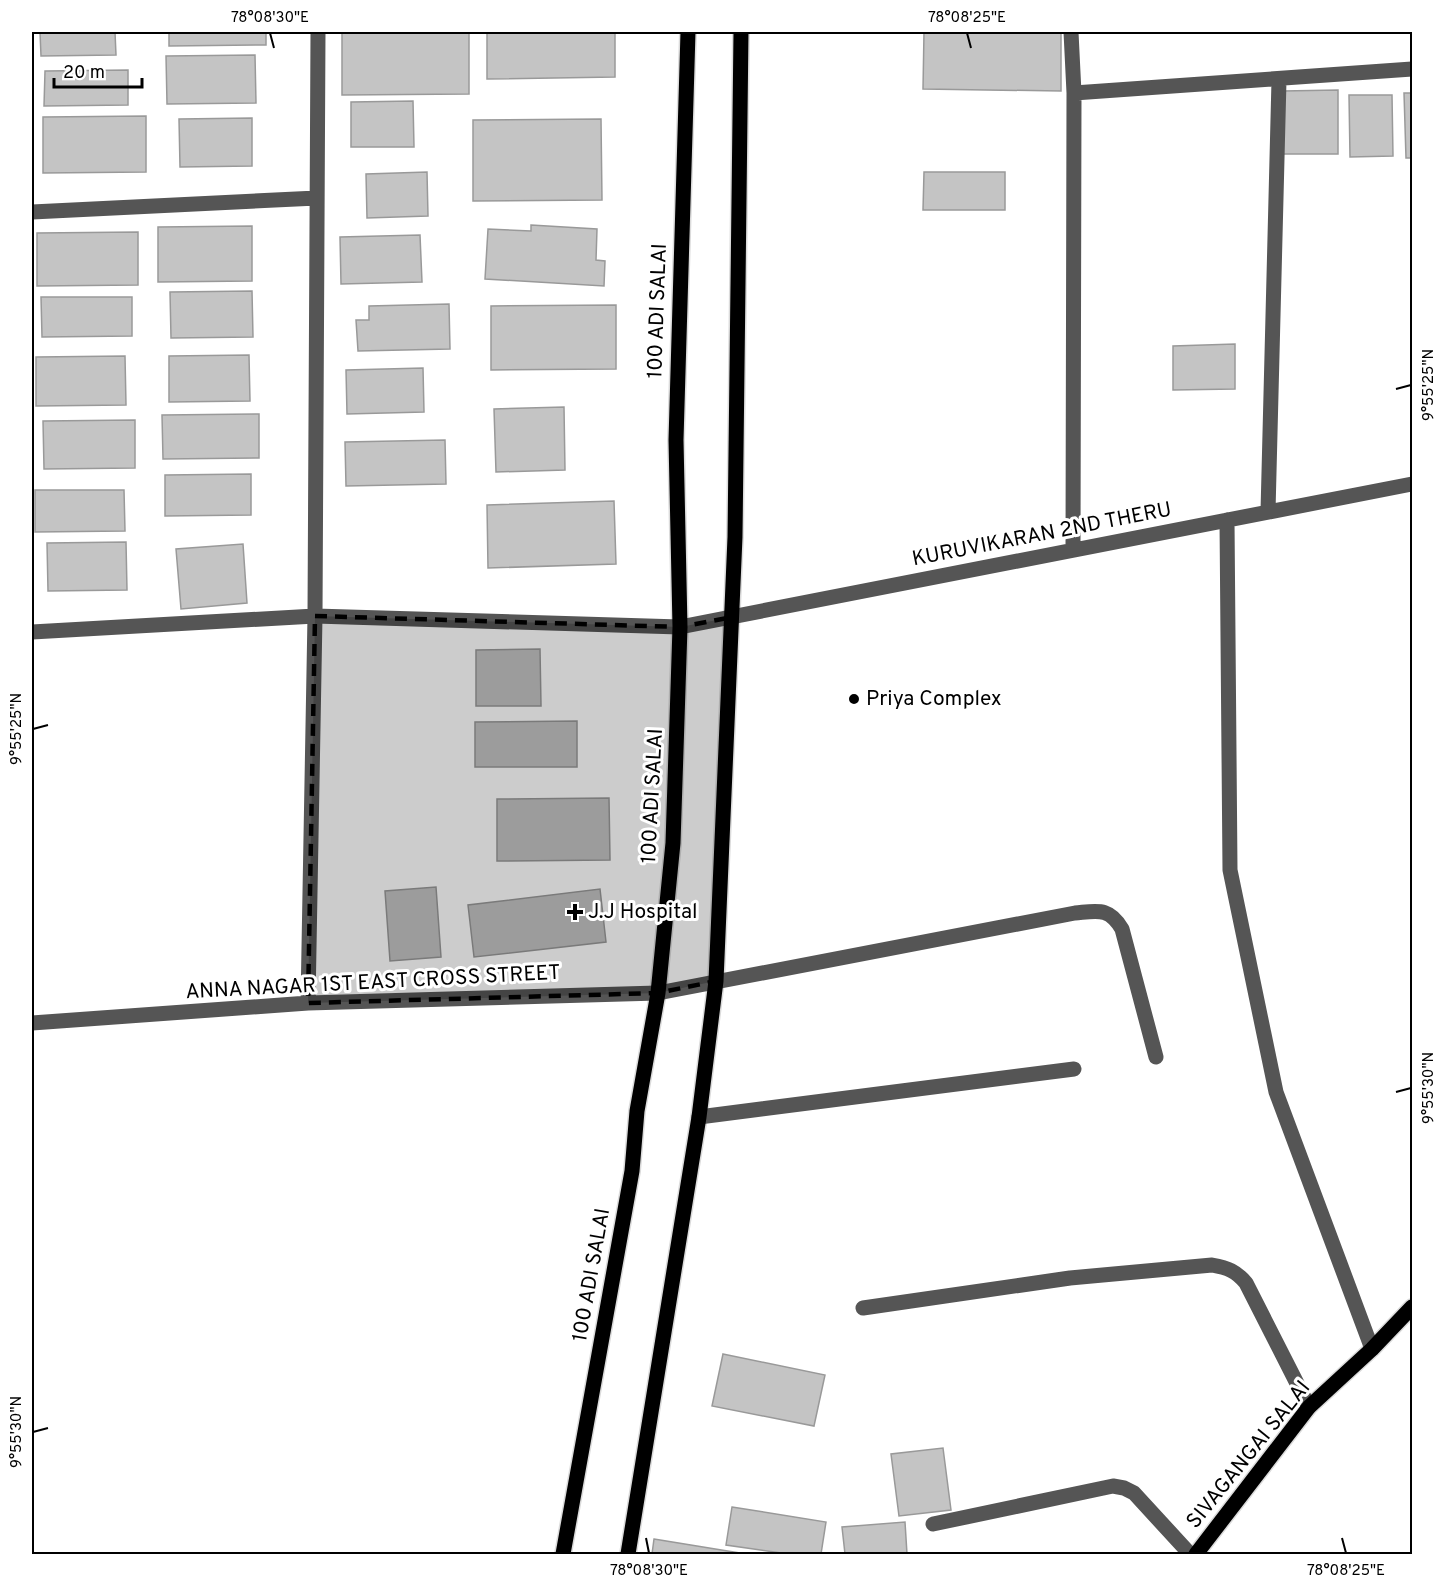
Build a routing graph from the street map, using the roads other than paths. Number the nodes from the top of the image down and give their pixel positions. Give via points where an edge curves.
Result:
1 (318, 32) edge
2 (688, 32) edge
3 (741, 32) edge
4 (1071, 32) edge
5 (1413, 69) edge
6 (1280, 80) junction
7 (1074, 93) junction
8 (317, 198) junction
9 (32, 212) edge
10 (1413, 484) edge
11 (1268, 512) junction
12 (1227, 520) junction
13 (1073, 550) junction
14 (315, 616) junction
15 (733, 617) junction
16 (680, 627) junction
17 (32, 632) edge
18 (716, 981) junction
19 (658, 993) junction
20 (308, 1003) junction
21 (32, 1023) edge
22 (1156, 1057) dead end
23 (1074, 1069) dead end
24 (699, 1117) junction
25 (1413, 1307) edge
26 (864, 1308) dead end
27 (1372, 1349) junction
28 (1309, 1407) junction
29 (933, 1524) dead end
30 (563, 1554) edge
31 (628, 1554) edge
32 (1190, 1554) edge
33 (1196, 1554) edge

1 - 8 street
2 - 16 main road, 100 ADI SALAI via 676,440
3 - 15 main road
4 - 7 street
5 - 6 street
6 - 7 street
6 - 11 street
7 - 13 street
8 - 9 street
8 - 14 street
10 - 11 street, KURUVIKARAN 2ND THERU
11 - 12 street, KURUVIKARAN 2ND THERU
12 - 13 street, KURUVIKARAN 2ND THERU
12 - 27 street via 1230,870 1276,1092
13 - 15 street, KURUVIKARAN 2ND THERU
14 - 16 street, KURUVIKARAN 2ND THERU
14 - 17 street, KURUVIKARAN 2ND THERU
14 - 20 street
15 - 16 street, KURUVIKARAN 2ND THERU
15 - 18 main road
16 - 19 main road, 100 ADI SALAI via 673,843
18 - 19 street, ANNA NAGAR 1ST EAST CROSS STREET
18 - 22 street, ANNA NAGAR 1ST EAST CROSS STREET via 1101,911 1115,917 1122,929
18 - 24 main road
19 - 20 street, ANNA NAGAR 1ST EAST CROSS STREET
19 - 30 main road, 100 ADI SALAI via 637,1112 632,1171
20 - 21 street, ANNA NAGAR 1ST EAST CROSS STREET
23 - 24 street
24 - 31 main road
25 - 27 main road, SIVAGANGAI SALAI
26 - 28 street via 1070,1278 1212,1265 1228,1268 1246,1283
27 - 28 main road, SIVAGANGAI SALAI
28 - 33 main road, SIVAGANGAI SALAI
29 - 32 street via 1113,1486 1134,1493

